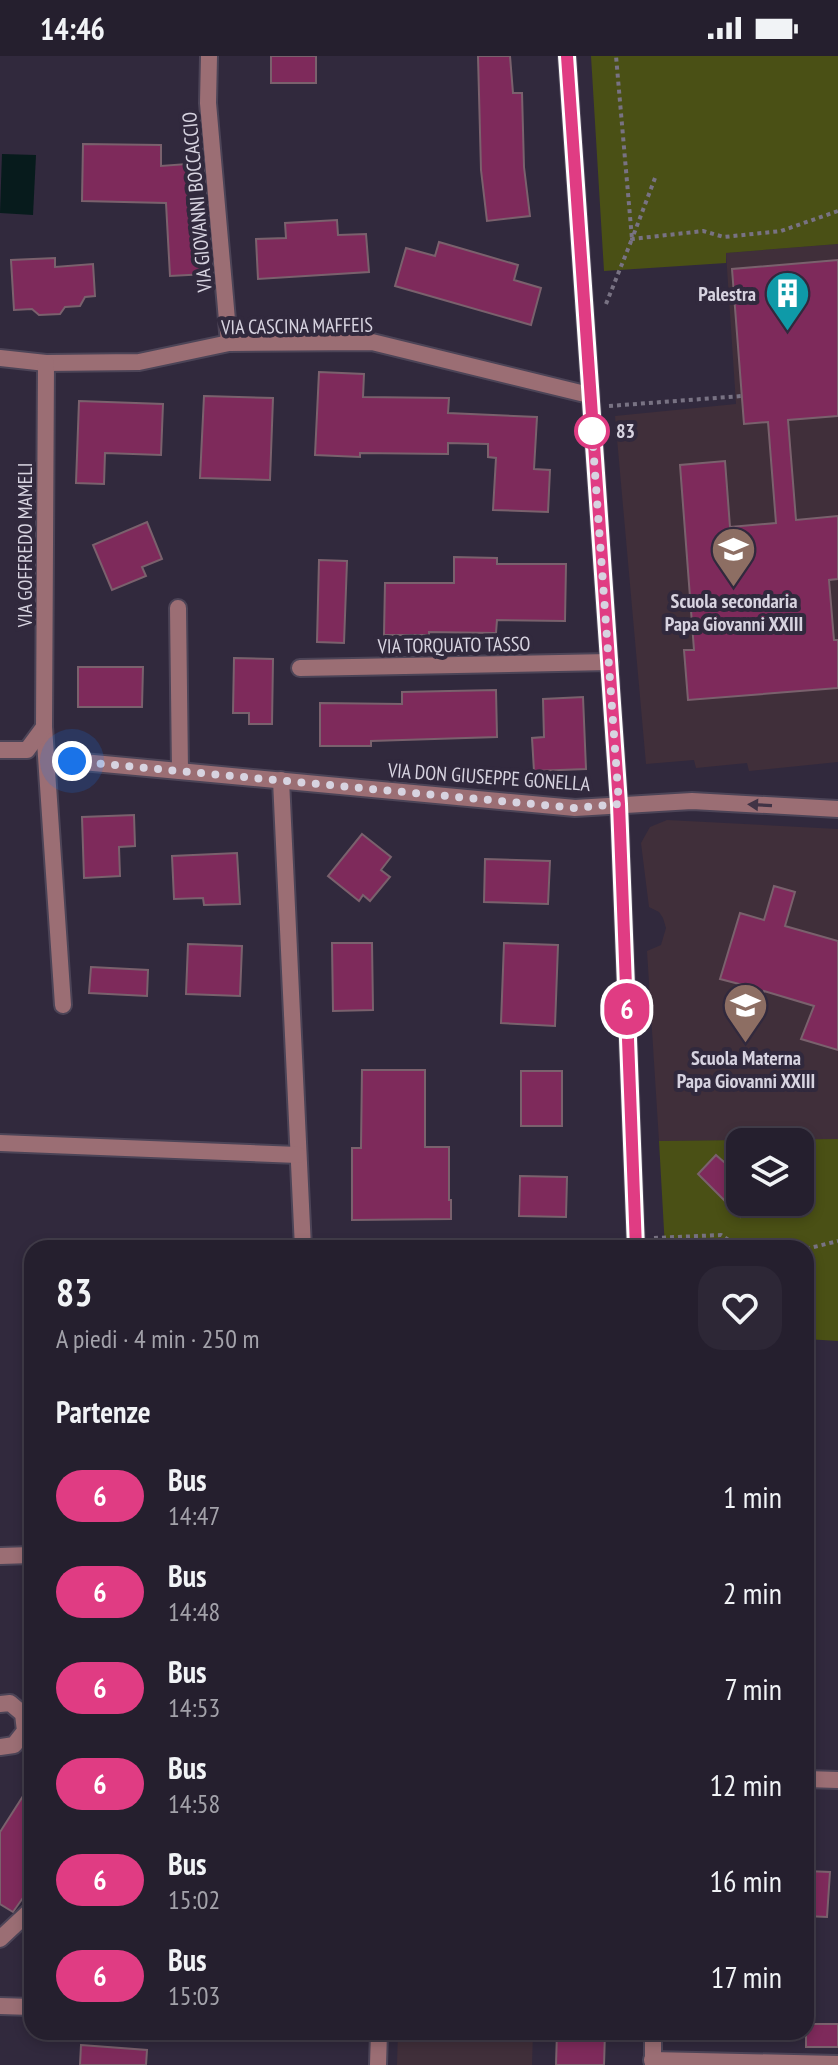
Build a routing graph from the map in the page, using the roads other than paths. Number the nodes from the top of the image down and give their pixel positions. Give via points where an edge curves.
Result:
1 (209, 56) edge
2 (567, 56) edge
3 (229, 343) junction
4 (0, 358) edge
5 (46, 363) junction
6 (590, 401) junction
7 (178, 608) dead end
8 (610, 662) junction
9 (300, 668) dead end
10 (44, 727) junction
11 (0, 750) edge
12 (72, 761) dead end
13 (180, 771) junction
14 (281, 780) junction
15 (619, 804) junction
16 (838, 809) edge
17 (63, 1005) dead end
18 (0, 1143) edge
19 (298, 1155) junction
20 (303, 1240) edge
21 (635, 1240) edge
22 (24, 1555) edge
23 (0, 1556) edge
24 (0, 1704) edge
25 (24, 1718) edge
26 (24, 1736) edge
27 (0, 1747) edge
28 (814, 1779) edge
29 (838, 1780) edge
30 (24, 1916) edge
31 (0, 1939) edge
32 (0, 2006) edge
33 (24, 2007) edge
34 (379, 2040) edge
35 (653, 2040) edge
36 (653, 2063) edge
37 (838, 2064) edge
38 (378, 2065) edge

1 - 3 street, VIA GIOVANNI BOCCACCIO via 208,103
2 - 6 street
3 - 5 street, VIA CASCINA MAFFEIS via 139,362
3 - 6 street, VIA CASCINA MAFFEIS via 372,342
4 - 5 street, VIA CASCINA MAFFEIS
5 - 10 street, VIA GOFFREDO MAMELI
6 - 8 street
7 - 13 street
8 - 9 street, VIA TORQUATO TASSO
8 - 15 street
10 - 11 street via 27,750
10 - 17 street, VIA GOFFREDO MAMELI
12 - 13 street, VIA DON GIUSEPPE GONELLA
13 - 14 street, VIA DON GIUSEPPE GONELLA
14 - 15 street, VIA DON GIUSEPPE GONELLA via 575,808
14 - 19 street
16 -> 15 street, VIA DON GIUSEPPE GONELLA via 692,801
15 - 21 street
18 - 19 street
19 - 20 street
22 - 23 street
24 - 25 street via 10,1703
26 - 27 street via 14,1745
28 - 29 street
30 - 31 street
32 - 33 street
34 - 38 street
35 - 36 street
36 - 37 street

